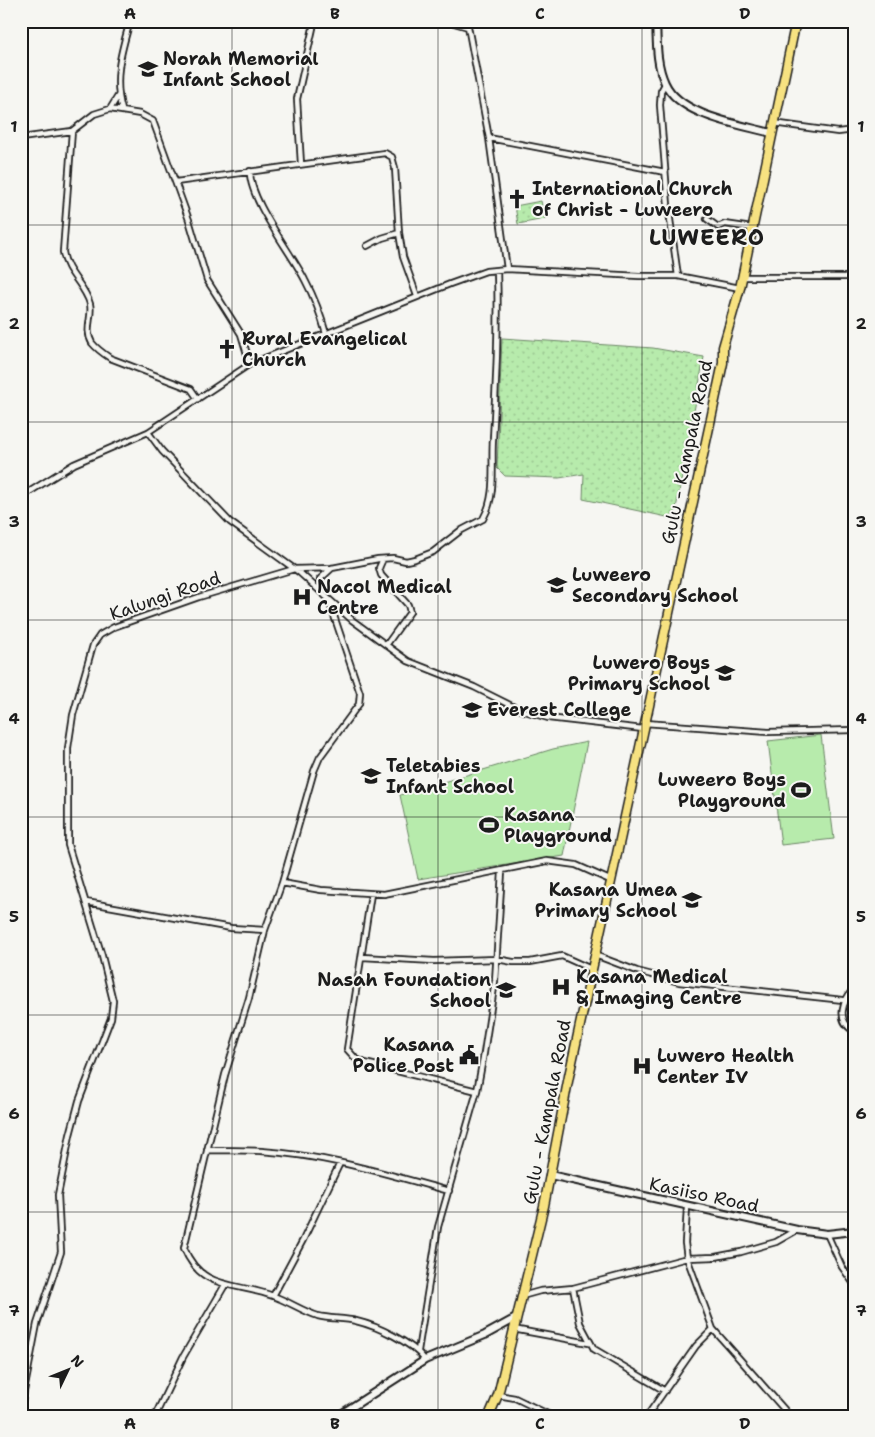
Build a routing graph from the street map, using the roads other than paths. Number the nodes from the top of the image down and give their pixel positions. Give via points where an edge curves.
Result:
1 (130, 21) edge
2 (447, 21) edge
3 (468, 21) edge
4 (656, 21) edge
5 (796, 21) edge
6 (468, 27) junction
7 (313, 28) dead end
8 (665, 84) junction
9 (118, 96) junction
10 (110, 108) junction
11 (122, 110) junction
12 (773, 123) junction
13 (854, 130) edge
14 (72, 131) junction
15 (771, 133) junction
16 (21, 138) edge
17 (489, 138) junction
18 (301, 164) junction
19 (250, 171) junction
20 (665, 172) junction
21 (176, 182) junction
22 (707, 219) dead end
23 (752, 228) junction
24 (399, 233) junction
25 (367, 246) dead end
26 (507, 269) junction
27 (498, 270) junction
28 (678, 276) junction
29 (741, 276) junction
30 (854, 277) edge
31 (740, 288) junction
32 (417, 296) junction
33 (326, 334) junction
34 (250, 364) junction
35 (198, 399) junction
36 (148, 432) junction
37 (21, 497) edge
38 (383, 559) junction
39 (332, 568) junction
40 (294, 569) junction
41 (320, 591) junction
42 (329, 601) junction
43 (387, 644) junction
44 (644, 726) junction
45 (854, 730) edge
46 (502, 872) junction
47 (612, 881) junction
48 (282, 883) junction
49 (371, 894) junction
50 (86, 902) junction
51 (265, 930) junction
52 (595, 955) junction
53 (362, 957) junction
54 (497, 959) junction
55 (592, 969) junction
56 (854, 988) edge
57 (844, 1000) junction
58 (854, 1031) edge
59 (477, 1091) junction
60 (207, 1150) junction
61 (340, 1163) junction
62 (550, 1175) junction
63 (449, 1191) junction
64 (687, 1207) junction
65 (797, 1230) junction
66 (854, 1231) edge
67 (827, 1234) junction
68 (687, 1258) junction
69 (854, 1284) edge
70 (225, 1285) junction
71 (574, 1288) junction
72 (273, 1296) junction
73 (522, 1296) junction
74 (516, 1318) junction
75 (513, 1329) junction
76 (713, 1329) junction
77 (589, 1343) junction
78 (418, 1351) junction
79 (425, 1360) junction
80 (665, 1391) junction
81 (498, 1396) junction
82 (21, 1407) edge
83 (155, 1416) edge
84 (338, 1416) edge
85 (489, 1416) edge
86 (552, 1416) edge
87 (647, 1416) edge
88 (790, 1416) edge

1 - 9 street via 119,61
2 - 6 street
3 - 6 street
4 - 8 main road via 658,54
5 - 12 main road, Gulu - Kampala Road
6 - 17 street
7 - 18 street via 297,99
8 - 15 main road via 695,111
8 - 20 street via 660,106
9 - 10 street
9 - 11 street
10 - 11 street
10 - 14 street via 94,114
11 - 21 street via 145,115 156,125
12 - 13 street via 838,132
12 - 15 main road, Gulu - Kampala Road
14 - 16 street
14 - 35 street via 63,252 69,271 89,303 88,328 92,342 110,358 191,389
15 - 23 main road, Gulu - Kampala Road
17 - 20 street
17 - 26 street
18 - 19 street
18 - 24 street via 389,155 395,168
19 - 21 street
19 - 33 street via 253,191 305,279
20 - 28 street
21 - 34 street via 207,280 241,334
22 - 23 street via 718,227 725,224
23 - 29 main road, Gulu - Kampala Road
24 - 25 street
24 - 32 street via 403,257
26 - 27 street
26 - 28 street
27 - 32 street via 486,271
27 - 38 street, Kalungi Road via 492,486 485,516 433,552 406,561
28 - 31 street
29 - 30 street
29 - 31 main road, Gulu - Kampala Road
31 - 44 main road, Gulu - Kampala Road via 723,346 723,363
32 - 33 street
33 - 34 street
34 - 35 street
35 - 36 street
36 - 37 street via 74,464
36 - 40 street via 168,458 230,522
38 - 39 street, Kalungi Road
38 - 43 street via 380,572 408,605 410,612
39 - 40 street, Kalungi Road
39 - 41 street via 322,576
40 - 41 street
40 - 50 street, Kalungi Road via 114,627 93,644 73,716 68,748 68,845
41 - 42 street
42 - 43 street
42 - 48 street via 360,698 314,771
43 - 44 street via 408,661 474,687 518,710 548,718
44 - 45 street via 768,732
44 - 47 main road, Gulu - Kampala Road
46 - 47 street via 533,863 555,861 576,865
46 - 49 street
46 - 54 street
47 - 52 main road, Gulu - Kampala Road
48 - 49 street via 301,888
48 - 51 street
49 - 53 street
50 - 51 street via 231,928
50 - 82 street, Kalungi Road via 113,1001 112,1010 79,1100 70,1135 58,1194 61,1252 37,1324
51 - 60 street
52 - 55 main road, Gulu - Kampala Road
52 - 57 street via 679,982
53 - 54 street via 434,961
53 - 59 street via 348,1030 347,1049 351,1054 365,1063
54 - 55 street via 530,962 562,956
54 - 59 street
55 - 62 main road, Gulu - Kampala Road
56 - 57 street
57 - 58 street via 842,1017
59 - 63 street
60 - 61 street via 262,1151
60 - 70 street via 184,1248 192,1267
61 - 63 street
61 - 72 street
62 - 64 main road, Kasiiso Road
62 - 73 main road, Gulu - Kampala Road
63 - 78 street via 438,1227
64 - 65 main road, Kasiiso Road
64 - 68 street
65 - 67 main road, Kasiiso Road
65 - 68 street via 776,1242 741,1252
66 - 67 main road, Kasiiso Road
67 - 69 street
68 - 71 street
68 - 76 street
70 - 72 street
70 - 83 street via 183,1357
71 - 73 street
71 - 77 street via 580,1323
72 - 78 street via 317,1316 356,1321 379,1329
73 - 74 main road, Gulu - Kampala Road
74 - 75 main road, Gulu - Kampala Road
74 - 79 main road
75 - 77 street
75 - 81 main road, Gulu - Kampala Road
76 - 80 street via 696,1346
76 - 88 street
77 - 80 street via 604,1357
78 - 79 street
79 - 84 main road
80 - 87 street
81 - 85 main road, Gulu - Kampala Road
81 - 86 street via 514,1398

